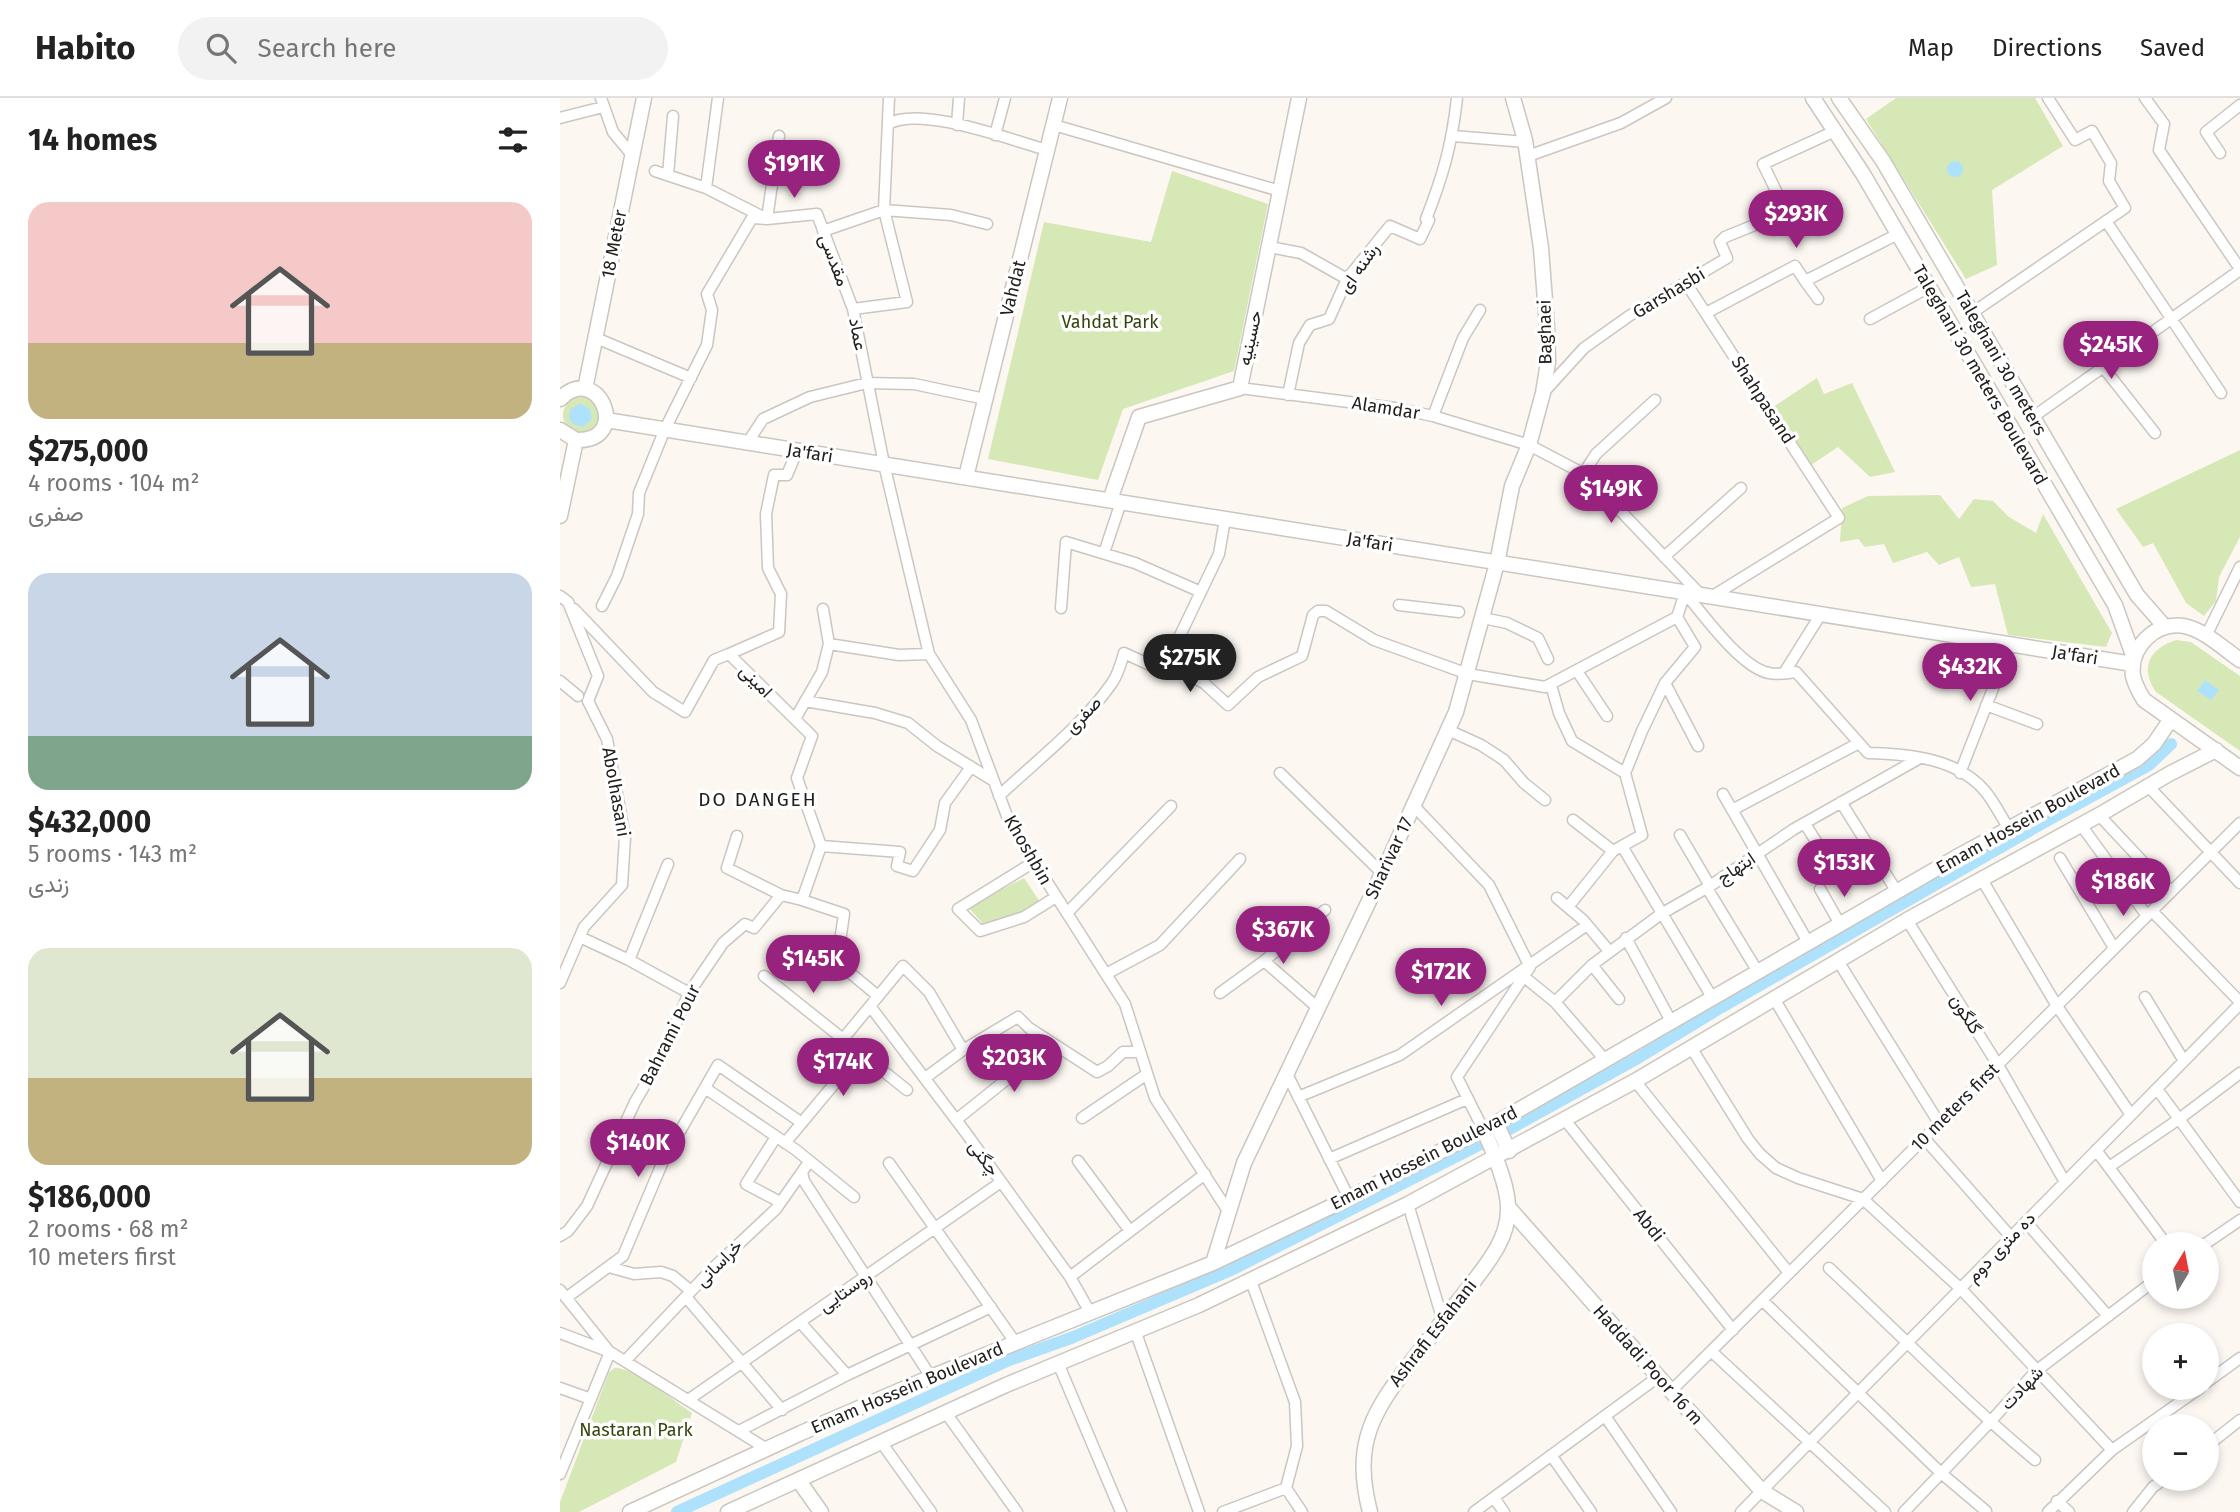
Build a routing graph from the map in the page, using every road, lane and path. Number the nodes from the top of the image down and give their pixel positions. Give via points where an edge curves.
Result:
1 (643, 98) edge
2 (718, 98) edge
3 (888, 98) edge
4 (959, 98) edge
5 (1004, 98) edge
6 (1060, 98) edge
7 (1299, 98) edge
8 (1457, 98) edge
9 (1513, 98) edge
10 (1666, 98) edge
11 (1813, 98) edge
12 (1839, 98) edge
13 (2048, 98) edge
14 (2144, 98) edge
15 (602, 103) edge
16 (2240, 105) edge
17 (673, 116) dead end
18 (560, 118) edge
19 (888, 124) junction
20 (957, 125) junction
21 (1054, 125) junction
22 (1835, 131) junction
23 (995, 135) junction
24 (779, 136) dead end
25 (1453, 136) junction
26 (1527, 149) junction
27 (1047, 150) junction
28 (2221, 153) dead end
29 (632, 155) junction
30 (655, 171) dead end
31 (668, 175) junction
32 (706, 188) junction
33 (1280, 191) junction
34 (884, 210) junction
35 (767, 219) junction
36 (2106, 221) junction
37 (987, 224) dead end
38 (823, 231) junction
39 (1898, 234) junction
40 (1269, 247) junction
41 (2240, 269) edge
42 (1347, 279) junction
43 (1805, 281) junction
44 (1686, 283) junction
45 (1929, 287) junction
46 (1818, 299) dead end
47 (853, 309) junction
48 (1480, 310) dead end
49 (1706, 313) junction
50 (1972, 313) junction
51 (1870, 319) dead end
52 (2171, 319) junction
53 (596, 338) junction
54 (2103, 367) junction
55 (691, 378) junction
56 (867, 383) junction
57 (1240, 388) junction
58 (586, 389) junction
59 (1543, 393) junction
60 (2221, 393) dead end
61 (1288, 395) junction
62 (985, 399) junction
63 (560, 400) edge
64 (1655, 400) dead end
65 (1433, 416) junction
66 (2033, 417) junction
67 (606, 420) junction
68 (665, 429) junction
69 (560, 430) edge
70 (2155, 433) dead end
71 (576, 440) junction
72 (748, 442) junction
73 (1529, 445) junction
74 (797, 451) junction
75 (884, 464) junction
76 (1583, 474) junction
77 (966, 477) junction
78 (1741, 488) dead end
79 (1116, 501) junction
80 (560, 516) edge
81 (1225, 519) junction
82 (1104, 554) junction
83 (1664, 557) junction
84 (1497, 563) junction
85 (2240, 567) edge
86 (1201, 592) junction
87 (1685, 593) junction
88 (1706, 596) junction
89 (564, 599) edge
90 (1399, 605) dead end
91 (602, 606) dead end
92 (1060, 608) dead end
93 (823, 609) dead end
94 (1459, 612) dead end
95 (1821, 614) junction
96 (1676, 617) junction
97 (1483, 618) junction
98 (2165, 627) junction
99 (2206, 636) junction
100 (829, 644) junction
101 (2010, 645) junction
102 (729, 654) junction
103 (929, 654) junction
104 (1548, 659) dead end
105 (2240, 660) edge
106 (2134, 661) junction
107 (1167, 663) junction
108 (1577, 671) junction
109 (1784, 673) junction
110 (1468, 674) junction
111 (560, 681) edge
112 (1665, 683) junction
113 (1550, 685) junction
114 (578, 696) dead end
115 (805, 702) junction
116 (1986, 705) junction
117 (1607, 716) dead end
118 (795, 719) junction
119 (2171, 719) junction
120 (2037, 724) dead end
121 (1448, 730) junction
122 (1859, 743) junction
123 (1698, 746) dead end
124 (2216, 750) junction
125 (1920, 758) junction
126 (971, 767) junction
127 (2240, 768) edge
128 (1625, 772) junction
129 (1280, 773) dead end
130 (1960, 773) junction
131 (994, 781) junction
132 (2148, 786) junction
133 (1723, 794) dead end
134 (999, 796) junction
135 (1545, 800) dead end
136 (1841, 802) junction
137 (1171, 806) dead end
138 (1414, 806) junction
139 (1732, 810) junction
140 (2099, 815) junction
141 (1573, 820) dead end
142 (2240, 823) edge
143 (1805, 824) junction
144 (2081, 825) junction
145 (2009, 828) junction
146 (1680, 835) dead end
147 (737, 836) dead end
148 (821, 846) junction
149 (1618, 848) junction
150 (1821, 849) dead end
151 (2211, 852) junction
152 (1757, 854) junction
153 (2060, 858) dead end
154 (1240, 859) dead end
155 (1034, 862) junction
156 (668, 864) dead end
157 (1382, 873) junction
158 (1982, 878) junction
159 (2240, 883) edge
160 (1708, 887) junction
161 (1820, 889) dead end
162 (2171, 891) junction
163 (1897, 892) junction
164 (781, 895) junction
165 (1056, 897) junction
166 (1557, 898) dead end
167 (802, 900) junction
168 (1568, 907) junction
169 (1325, 910) dead end
170 (1067, 913) junction
171 (2149, 913) junction
172 (1661, 914) junction
173 (1907, 920) junction
174 (1840, 924) junction
175 (1587, 925) junction
176 (580, 937) junction
177 (1626, 938) junction
178 (1808, 942) junction
179 (2114, 948) junction
180 (1609, 951) junction
181 (629, 960) junction
182 (1264, 961) junction
183 (1838, 961) junction
184 (1592, 965) junction
185 (1526, 972) junction
186 (1758, 972) junction
187 (1106, 974) junction
188 (764, 976) dead end
189 (560, 983) edge
190 (689, 993) junction
191 (1220, 993) dead end
192 (878, 996) junction
193 (2145, 997) dead end
194 (1619, 999) dead end
195 (1713, 999) junction
196 (1776, 1000) junction
197 (1555, 1002) junction
198 (2240, 1003) edge
199 (870, 1006) junction
200 (2057, 1006) junction
201 (1318, 1008) junction
202 (1672, 1023) junction
203 (843, 1039) junction
204 (1052, 1043) junction
205 (1692, 1049) junction
206 (963, 1050) junction
207 (1140, 1052) junction
208 (860, 1053) junction
209 (1606, 1061) junction
210 (2184, 1061) junction
211 (1998, 1065) junction
212 (2240, 1073) edge
213 (1147, 1074) junction
214 (1287, 1074) junction
215 (925, 1079) junction
216 (1635, 1081) junction
217 (705, 1088) junction
218 (2157, 1089) junction
219 (907, 1090) dead end
220 (1298, 1097) junction
221 (1466, 1099) junction
222 (2131, 1115) junction
223 (1082, 1118) dead end
224 (2179, 1119) junction
225 (956, 1120) junction
226 (1565, 1120) junction
227 (1940, 1123) junction
228 (802, 1124) junction
229 (1489, 1126) junction
230 (1924, 1138) junction
231 (781, 1140) junction
232 (2096, 1150) junction
233 (1503, 1154) junction
234 (1329, 1159) junction
235 (809, 1161) junction
236 (1078, 1161) dead end
237 (889, 1163) dead end
238 (2109, 1167) junction
239 (802, 1172) junction
240 (1205, 1174) junction
241 (1882, 1181) junction
242 (1001, 1182) junction
243 (2065, 1182) junction
244 (854, 1197) dead end
245 (1349, 1198) junction
246 (1863, 1199) junction
247 (780, 1202) junction
248 (2240, 1202) edge
249 (1408, 1204) junction
250 (1509, 1208) junction
251 (1228, 1211) junction
252 (2240, 1220) edge
253 (2026, 1222) junction
254 (935, 1228) junction
255 (1130, 1231) junction
256 (2157, 1232) edge
257 (2219, 1234) edge
258 (560, 1236) edge
259 (2011, 1237) junction
260 (1213, 1263) junction
261 (609, 1266) junction
262 (1829, 1268) dead end
263 (1789, 1273) junction
264 (866, 1276) junction
265 (1070, 1277) junction
266 (1251, 1281) junction
267 (1961, 1289) junction
268 (2142, 1290) edge
269 (563, 1294) edge
270 (688, 1294) junction
271 (1762, 1300) junction
272 (991, 1307) junction
273 (1091, 1314) junction
274 (2108, 1316) junction
275 (1443, 1321) junction
276 (800, 1322) junction
277 (1732, 1330) junction
278 (560, 1333) edge
279 (1136, 1333) junction
280 (1015, 1342) junction
281 (1908, 1342) junction
282 (910, 1345) junction
283 (1712, 1351) junction
284 (610, 1352) junction
285 (2240, 1357) edge
286 (625, 1361) junction
287 (741, 1363) junction
288 (1058, 1363) junction
289 (2036, 1370) junction
290 (2219, 1373) edge
291 (847, 1375) junction
292 (931, 1377) junction
293 (1658, 1377) junction
294 (560, 1388) edge
295 (1671, 1391) junction
296 (1858, 1393) junction
297 (591, 1399) junction
298 (688, 1399) junction
299 (2183, 1400) edge
300 (782, 1410) junction
301 (946, 1413) junction
302 (1605, 1416) junction
303 (2240, 1420) edge
304 (1990, 1422) junction
305 (739, 1431) junction
306 (2219, 1437) edge
307 (881, 1442) junction
308 (1810, 1442) junction
309 (565, 1446) edge
310 (766, 1449) junction
311 (2112, 1450) junction
312 (1551, 1455) junction
313 (2035, 1460) dead end
314 (1941, 1473) junction
315 (560, 1474) edge
316 (799, 1480) junction
317 (1286, 1488) junction
318 (1762, 1491) junction
319 (2150, 1491) edge
320 (1494, 1498) junction
321 (2057, 1501) junction
322 (634, 1511) edge
323 (1986, 1511) edge
324 (728, 1512) edge
325 (821, 1512) edge
326 (931, 1512) edge
327 (1017, 1512) edge
328 (1121, 1512) edge
329 (1199, 1512) edge
330 (1223, 1512) edge
331 (1302, 1512) edge
332 (1370, 1512) edge
333 (1474, 1512) edge
334 (1504, 1512) edge
335 (1591, 1512) edge
336 (1671, 1512) edge
337 (1741, 1512) edge
338 (1796, 1512) edge
339 (1885, 1512) edge
340 (1904, 1512) edge
341 (2048, 1512) edge
342 (2069, 1512) edge
343 (2133, 1512) edge

1 - 29 main road, 18 Meter
2 - 32 street
3 - 19 street
4 - 20 street
5 - 23 street
6 - 21 main road, Vahdat
7 - 33 main road, حسینیه
8 - 25 street
9 - 26 main road, Baghaei
10 - 26 street via 1621,123
11 - 22 main road, Taleghani 30 meters Boulevard
12 - 50 main road, Taleghani 30 meters via 1883,161
13 - 36 street via 2075,140 2092,131 2110,163 2109,181 2125,208
14 - 41 street via 2164,124 2159,150
15 - 18 street
15 - 29 street via 614,132
16 - 28 street via 2206,132
17 - 31 street
19 - 20 street via 906,118 932,118
19 - 34 street
20 - 23 street
21 - 27 main road, Vahdat
21 - 33 street
22 - 39 main road, Taleghani 30 meters Boulevard
22 - 44 street, Garshasbi via 1763,164 1780,199 1762,208 1767,220 1725,237 1720,242 1727,258
23 - 27 street
24 - 35 street
25 - 26 street
25 - 42 street, رشنه ای via 1420,239 1390,226
26 - 59 main road, Baghaei via 1547,327
27 - 62 main road, Vahdat
29 - 53 main road, 18 Meter
30 - 31 street
31 - 32 street
32 - 35 street
33 - 40 main road, حسینیه
34 - 37 street via 951,215
34 - 38 street
34 - 47 street, عماد via 907,302
35 - 38 street, مقدسی via 817,214
35 - 55 street via 752,218 707,293 712,310 707,345
36 - 50 street
36 - 52 street
38 - 47 street, مقدسی
39 - 43 street
39 - 45 main road, Taleghani 30 meters Boulevard
40 - 42 street via 1301,254
40 - 57 main road, حسینیه
41 - 52 street
42 - 61 street, رشنه ای via 1329,319 1310,326 1299,343
43 - 46 street
43 - 49 street via 1795,266
44 - 49 street, Shahpasand
44 - 59 street, Garshasbi via 1584,348
45 - 51 street
45 - 106 main road, Taleghani 30 meters Boulevard via 2115,605
47 - 56 street, عماد
48 - 65 street via 1463,338
49 - 88 street, Shahpasand via 1839,517
50 - 66 main road, Taleghani 30 meters
52 - 54 street
52 - 60 street
53 - 55 street
53 - 58 main road, 18 Meter
54 - 66 street
54 - 70 street
55 - 68 street
56 - 62 street via 914,384
56 - 72 street via 810,397 763,419
56 - 75 street, عماد
57 - 61 street, Alamdar
57 - 79 main road, حسینیه via 1139,418
58 - 63 main road via 571,391
58 - 67 main road via 600,397
59 - 73 main road, Baghaei
61 - 65 street, Alamdar
62 - 77 main road, Vahdat
64 - 76 street via 1596,454
65 - 73 street, Alamdar
66 - 98 main road, Taleghani 30 meters via 2137,596
67 - 68 main road, Ja'fari
67 - 71 main road via 599,434
68 - 72 main road, Ja'fari
68 - 91 street via 639,493 638,514 617,576
69 - 71 main road
71 - 80 main road
72 - 74 main road, Ja'fari
73 - 76 street, Alamdar
73 - 84 main road, Baghaei via 1513,486
74 - 75 main road, Ja'fari
74 - 102 street, امینی via 787,475 774,475 766,514 768,568 781,594 779,632
75 - 77 main road, Ja'fari
75 - 103 street, Khoshbin
76 - 83 street, Alamdar
77 - 79 main road, Ja'fari
78 - 83 street
79 - 81 main road, Ja'fari
79 - 82 street
81 - 84 main road, Ja'fari
81 - 86 street via 1219,554
82 - 86 street
82 - 92 street via 1066,542
83 - 88 street, Alamdar
84 - 87 main road, Ja'fari
84 - 97 main road, Sharivar 17
85 - 99 street
86 - 107 street
87 - 88 main road, Ja'fari
87 - 96 street
87 - 109 street via 1757,669
88 - 95 main road, Ja'fari
89 - 102 street via 653,692 685,712 714,660
89 - 176 street, Abolhasani via 598,676 588,701 607,739 625,837 622,885
90 - 94 street
93 - 100 street
95 - 101 main road, Ja'fari
95 - 109 street
96 - 108 street
96 - 112 street via 1695,647
97 - 104 street via 1507,623 1538,638
97 - 110 main road, Sharivar 17
98 - 99 main road via 2180,625
98 - 106 main road via 2146,639
99 - 105 main road
100 - 103 street via 899,656
100 - 115 street via 822,672
101 - 106 main road, Ja'fari
101 - 116 street
102 - 118 street, امینی
103 - 131 street, Khoshbin via 971,720
106 - 119 main road, Taleghani 30 meters Boulevard via 2136,688 2144,700
107 - 110 street via 1203,683 1228,705 1258,677 1302,656 1313,615 1326,611 1374,639
107 - 134 street, صفری via 1163,671 1124,653 1105,692
108 - 113 street
108 - 117 street
109 - 122 street via 1796,672
110 - 113 street
110 - 121 main road, Sharivar 17
111 - 114 street
112 - 123 street
112 - 128 street
113 - 128 street via 1572,741
115 - 118 street
115 - 126 street via 908,723
116 - 120 street
116 - 130 street
118 - 148 street, امینی via 812,736 797,778
119 - 124 main road, Taleghani 30 meters Boulevard
119 - 145 main road, Emam Hossein Boulevard via 2137,759
121 - 135 street via 1504,760
121 - 138 main road, Sharivar 17
122 - 125 street via 1868,753
122 - 139 street
124 - 127 main road, Taleghani 30 meters Boulevard
124 - 132 main road, Emam Hossein Boulevard
125 - 130 street
125 - 136 street, ابتهاج
126 - 131 street
126 - 148 street via 945,803 940,830 913,871 897,866 900,852
128 - 149 street via 1642,835
129 - 157 street
130 - 145 street via 1984,790
131 - 134 street, Khoshbin
132 - 140 main road, Emam Hossein Boulevard
132 - 151 street
133 - 139 street
134 - 155 street, Khoshbin
136 - 143 street, ابتهاج
136 - 163 street
137 - 170 street
138 - 157 main road, Sharivar 17
138 - 185 street via 1489,885
139 - 152 street
140 - 144 main road, Emam Hossein Boulevard
140 - 162 street
141 - 149 street
142 - 151 street, 10 meters first
143 - 150 street
143 - 152 street, ابتهاج
144 - 158 main road, Emam Hossein Boulevard
144 - 171 street
145 - 163 main road, Emam Hossein Boulevard
146 - 160 street
147 - 164 street via 727,869
148 - 167 street
149 - 168 street
149 - 172 street
151 - 159 street
151 - 162 street, 10 meters first
152 - 160 street, ابتهاج
152 - 178 street
153 - 179 street
154 - 187 street via 1160,944
155 - 165 street, Khoshbin
155 - 165 street via 958,909 980,931 1024,917
156 - 181 street
157 - 201 main road, Sharivar 17
158 - 173 main road, Emam Hossein Boulevard
158 - 200 street
160 - 172 street, ابتهاج
160 - 186 street
161 - 174 street
162 - 171 street, 10 meters first
163 - 174 main road, Emam Hossein Boulevard
164 - 167 street
164 - 190 street, Bahrami Pour via 754,928 745,924 723,943
165 - 170 street, Khoshbin
166 - 168 street
167 - 192 street via 844,914 837,962
168 - 175 street
169 - 182 street
170 - 187 street, Khoshbin
171 - 179 street, 10 meters first
171 - 198 street
172 - 177 street, ابتهاج
172 - 195 street
173 - 183 main road, Emam Hossein Boulevard
173 - 211 street, گلگون
174 - 178 main road, Emam Hossein Boulevard
175 - 180 street
175 - 185 street
176 - 181 street
176 - 189 street, Abolhasani
177 - 180 street, ابتهاج
177 - 202 street
178 - 186 main road, Emam Hossein Boulevard
179 - 200 street, 10 meters first
180 - 184 street, ابتهاج
181 - 190 street
182 - 191 street
182 - 201 street
183 - 196 main road, Emam Hossein Boulevard
183 - 227 street
184 - 194 street
184 - 197 street, ابتهاج
185 - 197 street
185 - 220 street via 1400,1055
185 - 221 street via 1457,1077
186 - 195 main road, Emam Hossein Boulevard
187 - 207 street, Khoshbin via 1125,1004
188 - 203 street
190 - 258 street, Bahrami Pour via 587,1206
192 - 199 street
192 - 206 street via 903,966 929,992
193 - 210 street
195 - 202 main road, Emam Hossein Boulevard
196 - 205 main road, Emam Hossein Boulevard
196 - 241 street
197 - 209 street
198 - 210 street, ده متری دوم
199 - 203 street
199 - 215 street, چگنی
200 - 211 street, 10 meters first
200 - 222 street
201 - 214 main road, Sharivar 17
202 - 209 main road, Emam Hossein Boulevard
203 - 208 street
204 - 206 street via 1018,1017
204 - 207 street via 1097,1072 1123,1052
204 - 225 street
205 - 216 main road, Emam Hossein Boulevard
205 - 246 street via 1748,1139 1776,1168
206 - 215 street
207 - 213 street, Khoshbin
208 - 219 street
208 - 228 street
209 - 229 main road, Emam Hossein Boulevard
210 - 218 street, ده متری دوم
211 - 227 street, 10 meters first
211 - 243 street, گلگون
212 - 224 street
213 - 223 street
213 - 240 street, Khoshbin via 1154,1098
214 - 220 street
214 - 251 main road, Sharivar 17 via 1244,1163
215 - 225 street, چگنی
216 - 226 main road, Emam Hossein Boulevard
216 - 263 street
217 - 228 street via 718,1065
217 - 231 street
217 - 261 street via 664,1159 623,1256
218 - 222 street, ده متری دوم
218 - 224 street
220 - 234 street
221 - 229 street
221 - 234 street
222 - 232 street, ده متری دوم
224 - 238 street
224 - 248 street
225 - 242 street, چگنی
226 - 233 main road, Emam Hossein Boulevard
226 - 277 street, Abdi
227 - 230 street, 10 meters first
228 - 231 street
229 - 233 main road, Ashrafi Esfahani
229 - 245 main road, Emam Hossein Boulevard
230 - 241 street, 10 meters first
230 - 259 street
231 - 235 street
231 - 247 street via 746,1184
232 - 238 street
232 - 243 street, ده متری دوم
233 - 249 main road, Emam Hossein Boulevard
233 - 250 main road, Ashrafi Esfahani
234 - 245 street
235 - 239 street, خراسانی
235 - 244 street
236 - 255 street
237 - 254 street
238 - 256 street
239 - 247 street, خراسانی
239 - 264 street
240 - 251 street, Khoshbin
240 - 255 street
241 - 246 street, 10 meters first
242 - 254 street, روستایی
242 - 265 street, چگنی
243 - 253 street, ده متری دوم
245 - 260 main road, Emam Hossein Boulevard
246 - 263 street, 10 meters first
246 - 267 street
247 - 270 street, خراسانی
249 - 266 main road, Emam Hossein Boulevard
249 - 275 street
250 - 275 main road, Ashrafi Esfahani via 1500,1243
250 - 293 main road, Haddadi Poor 16 m
251 - 260 main road, Sharivar 17
252 - 257 street
253 - 259 street, ده متری دوم
253 - 274 street
254 - 264 street, روستایی
254 - 272 street
255 - 265 street
259 - 267 street, ده متری دوم
260 - 273 main road, Emam Hossein Boulevard
261 - 269 street
261 - 270 street via 634,1275 661,1272 673,1276
262 - 281 street
263 - 271 street, 10 meters first
264 - 276 street, روستایی
264 - 282 street
265 - 273 street, چگنی
266 - 279 main road, Emam Hossein Boulevard
266 - 317 street via 1295,1402 1297,1446
267 - 281 street, ده متری دوم
267 - 289 street
268 - 274 street, شهادت
269 - 284 street
270 - 286 street, خراسانی
270 - 287 street
271 - 277 street, 10 meters first
271 - 296 street
272 - 280 street
272 - 282 street
273 - 280 main road, Emam Hossein Boulevard
274 - 289 street, شهادت
275 - 332 main road, Ashrafi Esfahani via 1384,1396 1371,1422 1363,1455
276 - 287 street, روستایی
276 - 291 street
277 - 283 street, 10 meters first
278 - 284 street
279 - 288 main road, Emam Hossein Boulevard
279 - 329 street
280 - 292 main road, Emam Hossein Boulevard
281 - 296 street, ده متری دوم
281 - 304 street
282 - 291 street
282 - 292 street
283 - 295 street, 10 meters first
283 - 308 street
284 - 286 street
284 - 297 street
285 - 290 street
286 - 298 street
287 - 298 street, روستایی
287 - 300 street
288 - 301 main road, Emam Hossein Boulevard
288 - 328 street
289 - 304 street, شهادت
289 - 311 street
291 - 300 street
292 - 310 main road, Emam Hossein Boulevard
293 - 295 main road, Haddadi Poor 16 m
293 - 302 street
294 - 297 street
295 - 318 main road, Haddadi Poor 16 m
296 - 308 street, ده متری دوم
296 - 314 street
297 - 309 street
298 - 305 street
299 - 311 street
300 - 305 street
301 - 307 main road, Emam Hossein Boulevard
301 - 327 street
302 - 312 street
302 - 336 street
303 - 306 street
304 - 313 street
304 - 314 street, شهادت
305 - 310 street
307 - 316 main road, Emam Hossein Boulevard
307 - 326 street
308 - 318 street, ده متری دوم
308 - 339 street
309 - 315 street
310 - 322 main road, Emam Hossein Boulevard
311 - 321 street
312 - 320 street
312 - 335 street
314 - 323 street
314 - 340 street, شهادت
316 - 324 main road, Emam Hossein Boulevard
316 - 325 main road
317 - 330 street
317 - 331 street
318 - 337 street, ده متری دوم
318 - 338 main road, Haddadi Poor 16 m
319 - 343 street
320 - 333 street
320 - 334 street
321 - 341 street
321 - 342 street

